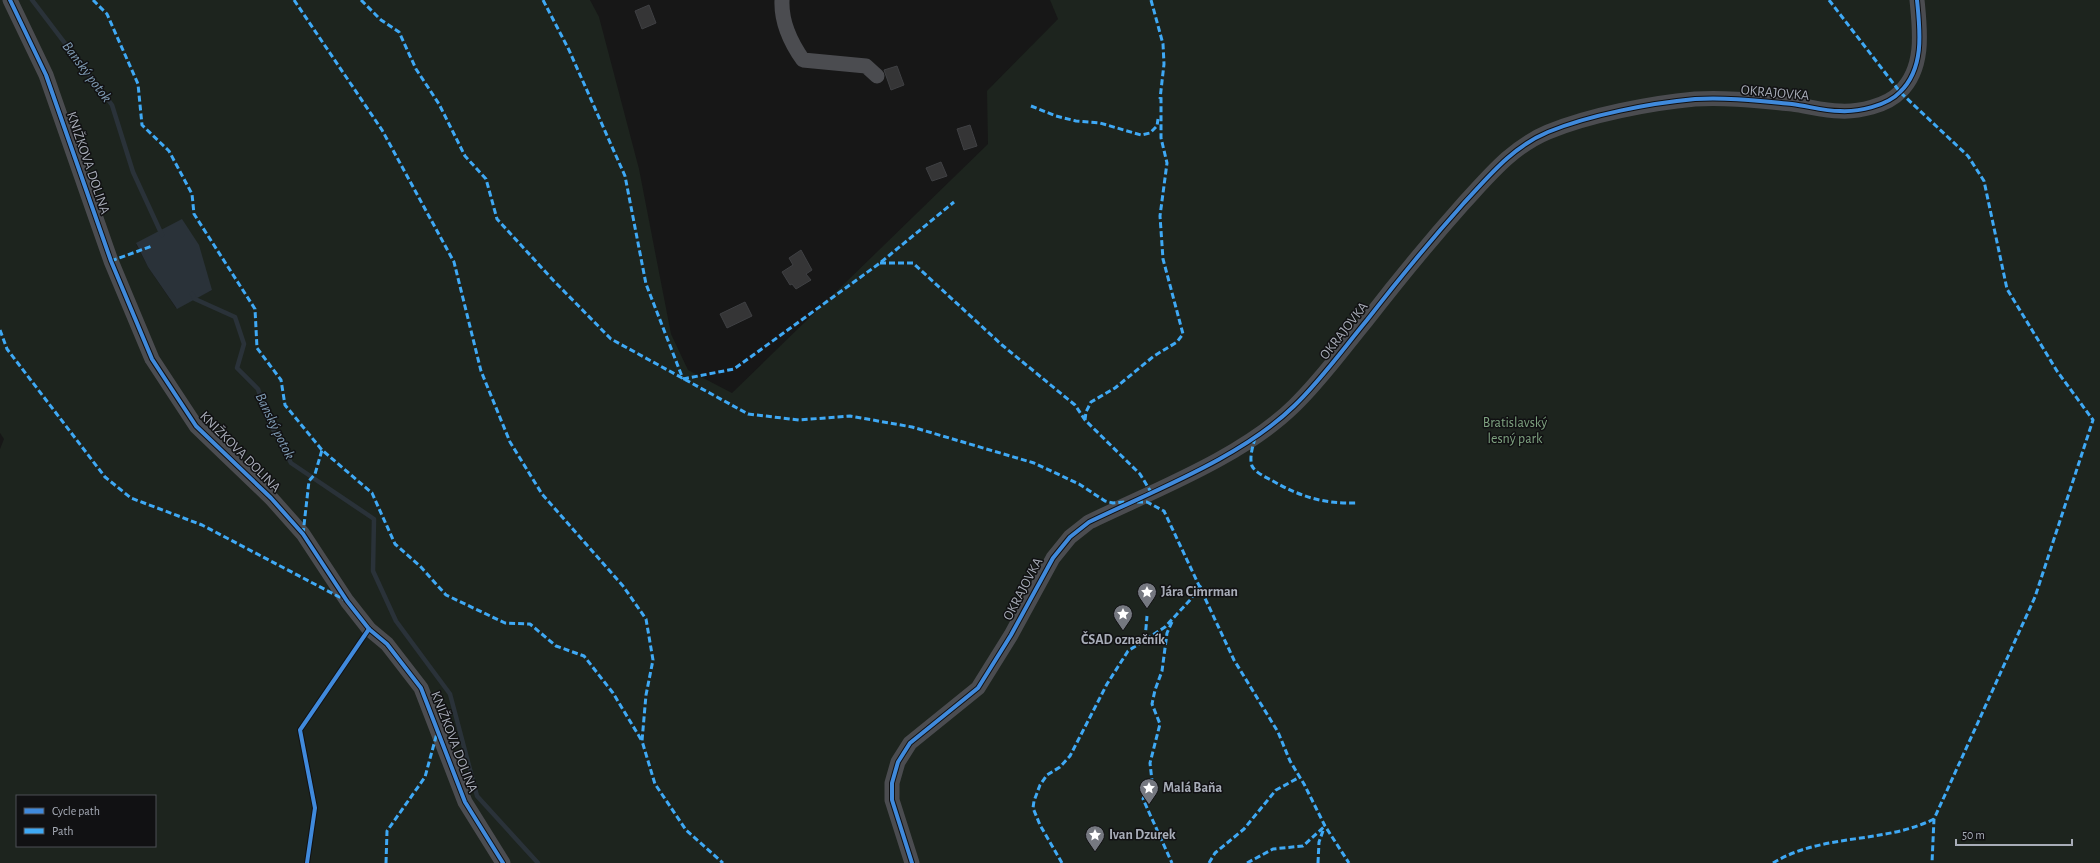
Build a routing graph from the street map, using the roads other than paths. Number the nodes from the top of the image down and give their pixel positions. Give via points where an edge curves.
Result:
1 (10, 0) edge
2 (782, 0) edge
3 (1917, 0) edge
4 (877, 76) dead end
5 (503, 863) edge
6 (912, 863) edge

1 - 5 street, KNIŽKOVA DOLINA via 46,75 111,261 152,359 196,426 271,498 303,534 347,601 421,688 465,802
2 - 4 street via 782,12 793,46 803,60 866,66
3 - 6 street, OKRAJOVKA via 1920,50 1913,72 1900,92 1883,103 1841,112 1793,104 1728,99 1696,99 1667,103 1616,113 1551,131 1529,140 1509,155 1433,238 1327,371 1294,407 1255,438 1228,454 1089,522 1070,537 1052,558 1011,635 978,688 910,742 898,762 892,783 892,800

